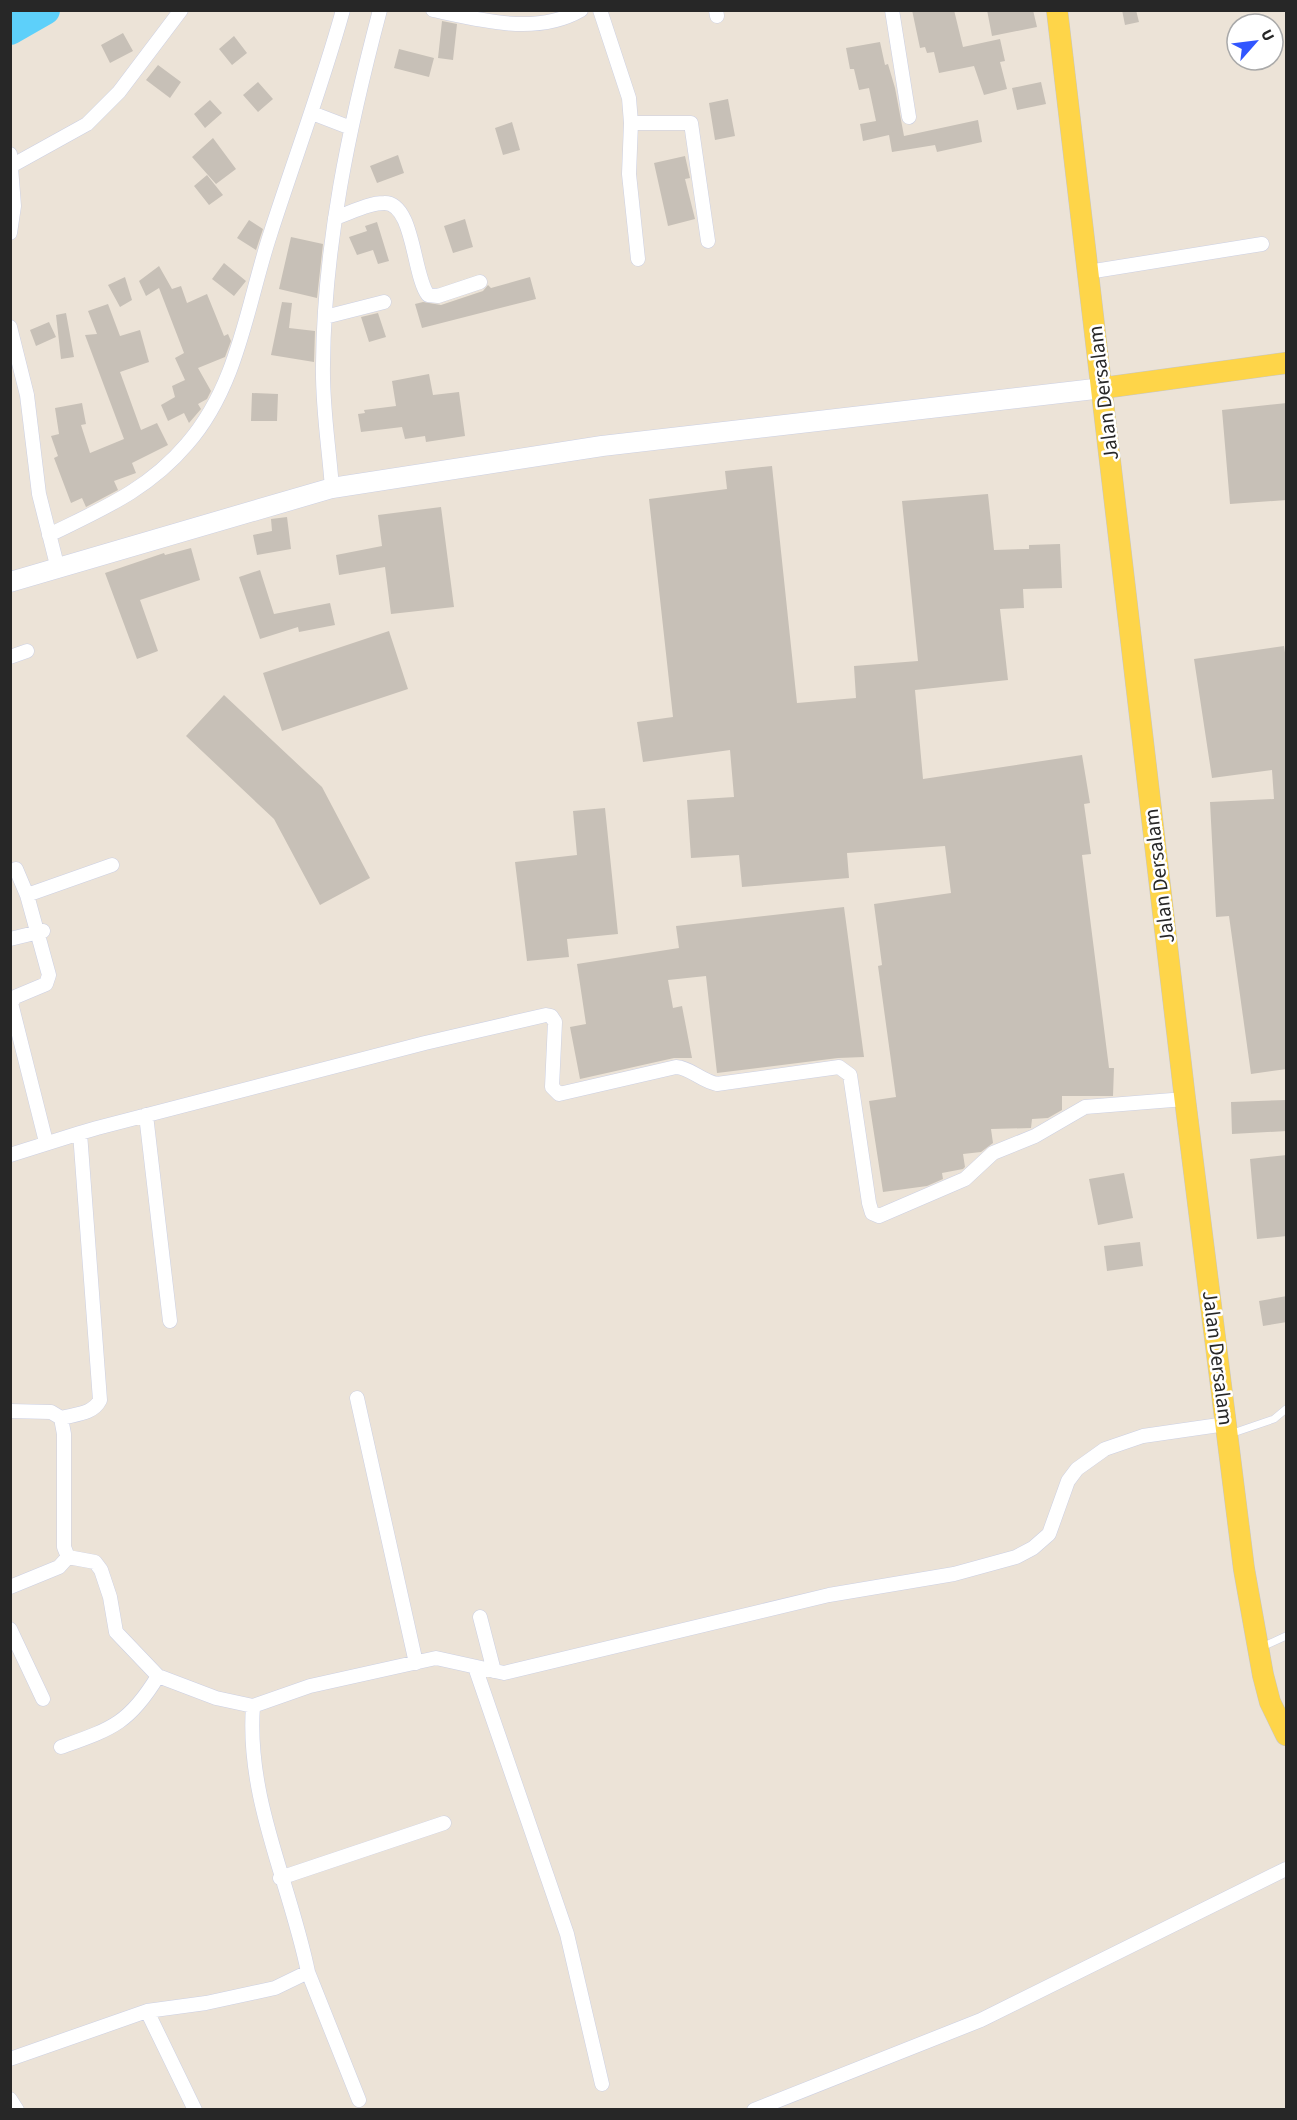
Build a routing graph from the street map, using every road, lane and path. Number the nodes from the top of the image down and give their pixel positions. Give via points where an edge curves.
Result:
1 (181, 10) edge
2 (343, 10) edge
3 (380, 10) edge
4 (433, 10) edge
5 (580, 10) edge
6 (600, 10) edge
7 (892, 10) edge
8 (1057, 10) edge
9 (319, 115) junction
10 (909, 117) dead end
11 (631, 123) junction
12 (351, 128) junction
13 (12, 159) edge
14 (12, 207) edge
15 (335, 218) junction
16 (10, 233) edge
17 (708, 241) dead end
18 (1262, 244) dead end
19 (638, 259) dead end
20 (1088, 272) junction
21 (480, 282) dead end
22 (384, 302) dead end
23 (325, 317) junction
24 (10, 327) edge
25 (1287, 363) edge
26 (1103, 388) junction
27 (332, 488) junction
28 (49, 535) junction
29 (58, 568) junction
30 (10, 582) edge
31 (27, 651) dead end
32 (10, 657) edge
33 (112, 865) dead end
34 (16, 869) dead end
35 (27, 895) junction
36 (40, 932) junction
37 (10, 939) edge
38 (1185, 1098) junction
39 (146, 1115) junction
40 (80, 1133) junction
41 (46, 1142) junction
42 (10, 1155) edge
43 (170, 1321) dead end
44 (357, 1398) dead end
45 (1287, 1409) edge
46 (10, 1411) edge
47 (61, 1418) junction
48 (1227, 1429) junction
49 (68, 1557) junction
50 (10, 1587) edge
51 (480, 1617) dead end
52 (10, 1629) edge
53 (1287, 1636) edge
54 (1258, 1649) junction
55 (416, 1663) junction
56 (475, 1667) junction
57 (494, 1671) junction
58 (158, 1676) junction
59 (43, 1699) dead end
60 (253, 1706) junction
61 (1287, 1735) edge
62 (61, 1747) dead end
63 (444, 1823) dead end
64 (1287, 1869) edge
65 (280, 1878) junction
66 (308, 1972) junction
67 (147, 2011) junction
68 (10, 2059) edge
69 (602, 2085) dead end
70 (10, 2099) edge
71 (359, 2100) dead end
72 (17, 2109) edge
73 (195, 2109) edge
74 (754, 2109) edge

1 - 13 street via 119,92 87,124
2 - 9 street
3 - 12 street
4 - 5 street via 529,26 557,21
6 - 11 street via 626,86
7 - 10 street
8 - 20 main road, Jalan Dersalam
9 - 12 street
9 - 28 street via 269,236 228,378 204,422 150,482
11 - 17 street via 691,123
11 - 19 street via 629,163
12 - 15 street
13 - 14 street
14 - 16 street
15 - 21 street via 375,204 392,203 406,222 428,295 438,296
15 - 23 street
18 - 20 street
20 - 26 main road, Jalan Dersalam
22 - 23 street
23 - 27 street via 323,367
24 - 28 street via 27,394 39,494
25 - 26 main road
26 - 27 main road via 602,446
26 - 38 main road, Jalan Dersalam
27 - 29 main road
28 - 29 street
29 - 30 main road
31 - 32 street
33 - 35 street
34 - 35 street
35 - 36 street
36 - 37 street
36 - 41 street via 49,981 15,998 10,1007
38 - 39 street via 1085,1107 1035,1136 993,1153 965,1179 876,1216 869,1203 847,1071 838,1067 717,1084 676,1067 559,1094 552,1087 555,1022 546,1015
38 - 48 main road, Jalan Dersalam
39 - 40 street
39 - 43 street
40 - 41 street
40 - 47 street via 100,1400 89,1411
41 - 42 street
44 - 55 street
45 - 48 lane via 1274,1419
46 - 47 street via 51,1412
47 - 49 street via 64,1547
48 - 54 main road, Jalan Dersalam
48 - 57 street via 1143,1436 1105,1449 1077,1469 1068,1481 1049,1534 1016,1557 954,1574 829,1595 504,1673
49 - 50 street via 59,1566
49 - 58 street via 95,1562 110,1597 116,1632
51 - 57 street
52 - 59 street
53 - 54 lane
54 - 61 main road, Jalan Dersalam via 1270,1702
55 - 56 street via 436,1658
55 - 60 street via 310,1686
56 - 57 street
56 - 69 street via 567,1935
58 - 60 street via 216,1698
58 - 62 street via 128,1718 106,1731
60 - 65 street via 253,1758
63 - 65 street
64 - 74 street via 981,2020
65 - 66 street
66 - 67 street via 275,1988
66 - 71 street
67 - 68 street
67 - 73 street
70 - 72 street

